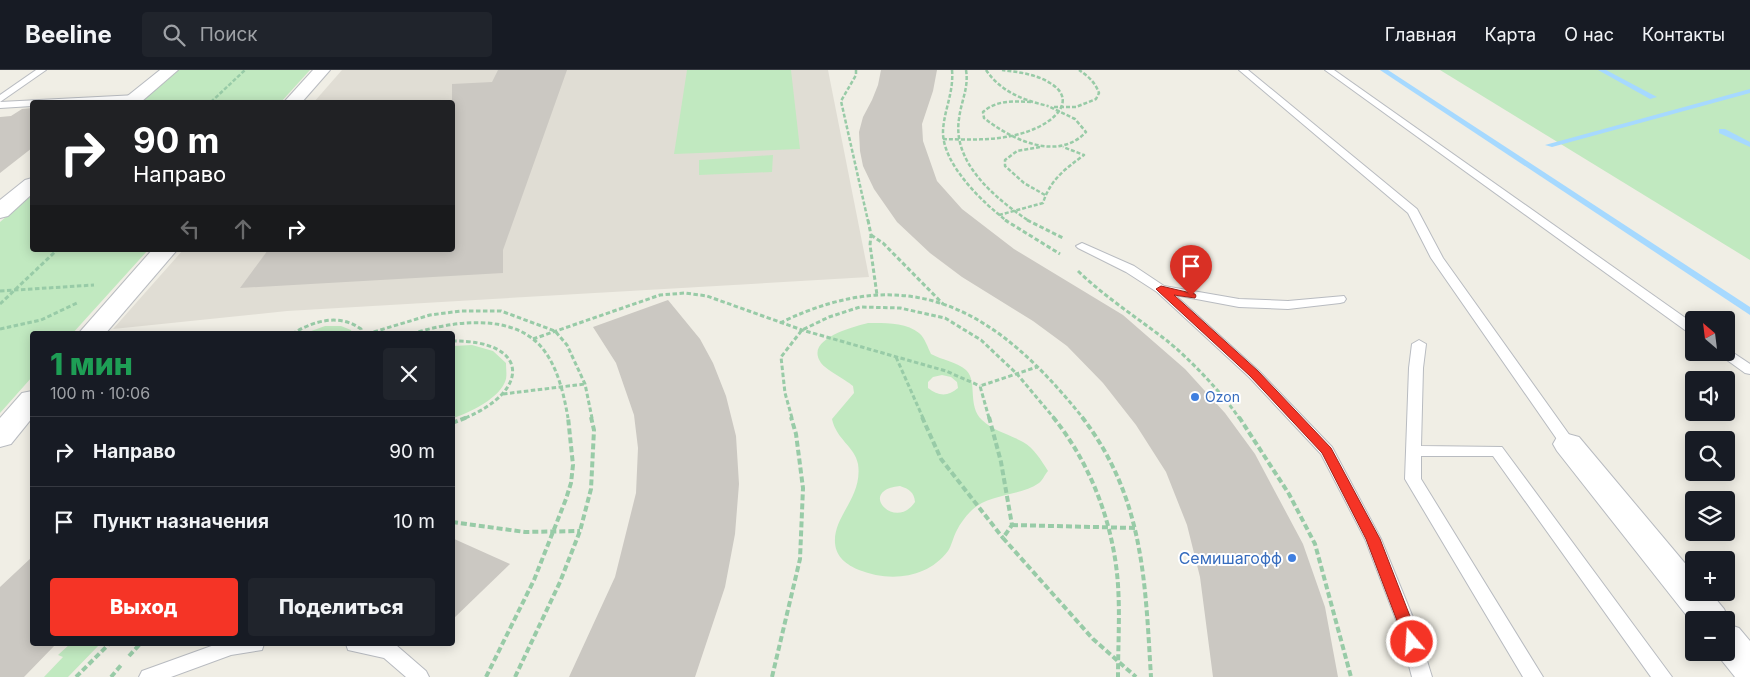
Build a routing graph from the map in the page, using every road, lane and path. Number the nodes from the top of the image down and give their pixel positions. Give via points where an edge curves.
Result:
1 (42, 70) edge
2 (170, 70) edge
3 (245, 70) edge
4 (322, 70) edge
5 (856, 70) edge
6 (952, 70) edge
7 (966, 70) edge
8 (986, 70) edge
9 (1002, 70) edge
10 (1079, 70) edge
11 (1243, 70) edge
12 (1329, 70) edge
13 (0, 99) edge
14 (134, 100) edge
15 (213, 100) edge
16 (295, 100) edge
17 (1031, 102) junction
18 (30, 103) edge
19 (0, 105) edge
20 (1062, 109) junction
21 (1010, 136) junction
22 (943, 139) junction
23 (960, 139) junction
24 (1042, 147) junction
25 (1061, 147) junction
26 (30, 186) edge
27 (1046, 195) junction
28 (0, 211) edge
29 (1014, 211) junction
30 (998, 216) junction
31 (871, 235) junction
32 (1082, 246) joint
33 (55, 252) edge
34 (163, 252) edge
35 (1063, 256) dead end
36 (1075, 268) dead end
37 (97, 285) dead end
38 (1161, 289) junction
39 (15, 290) junction
40 (0, 291) edge
41 (877, 295) junction
42 (86, 296) dead end
43 (1340, 299) dead end
44 (0, 304) edge
45 (944, 305) junction
46 (780, 322) junction
47 (1685, 324) edge
48 (0, 329) edge
49 (802, 330) junction
50 (94, 331) edge
51 (297, 331) edge
52 (361, 331) edge
53 (376, 331) edge
54 (418, 331) edge
55 (555, 331) junction
56 (533, 339) junction
57 (455, 341) edge
58 (1419, 344) dead end
59 (896, 357) junction
60 (1735, 359) edge
61 (1037, 367) junction
62 (1750, 370) edge
63 (1017, 374) junction
64 (585, 384) junction
65 (561, 386) junction
66 (980, 386) junction
67 (503, 394) junction
68 (30, 402) edge
69 (455, 422) edge
70 (0, 437) edge
71 (1568, 444) joint
72 (1414, 451) junction
73 (455, 522) edge
74 (1012, 525) junction
75 (1108, 527) junction
76 (1135, 528) junction
77 (554, 531) junction
78 (580, 531) junction
79 (1003, 538) junction
80 (1704, 611) edge
81 (107, 646) edge
82 (230, 646) edge
83 (365, 646) edge
84 (1735, 650) edge
85 (1118, 662) junction
86 (1750, 668) edge
87 (76, 677) edge
88 (149, 677) edge
89 (419, 677) edge
90 (486, 677) edge
91 (515, 677) edge
92 (772, 677) edge
93 (1118, 677) edge
94 (1136, 677) edge
95 (1151, 677) edge
96 (1351, 677) edge
97 (1422, 677) edge
98 (1533, 677) edge
99 (1662, 677) edge

1 - 13 lane
2 - 14 street
3 - 15 path
4 - 16 street
5 - 31 path via 841,101
6 - 22 path via 954,84
7 - 23 path via 969,83 958,124
8 - 17 path via 1000,86
9 - 20 path via 1050,83 1063,99
10 - 20 path via 1093,80 1099,93 1096,99 1086,104
11 - 71 lane via 1414,211 1438,258
12 - 47 lane
17 - 20 path
17 - 21 path via 994,104 983,112 984,118
18 - 19 lane
20 - 21 path via 1045,124
20 - 25 path via 1086,132 1083,139
21 - 23 path
21 - 24 path
22 - 23 path
22 - 30 path via 959,176
23 - 29 path via 964,157 974,172 1002,203
24 - 25 path
24 - 27 path via 1017,151 1005,160 1005,166 1024,183
25 - 27 path via 1084,155 1056,175
26 - 28 street
27 - 29 path via 1043,203
29 - 30 path
29 - 32 path via 1048,232
30 - 35 path
31 - 41 path
31 - 45 path via 883,243
32 - 38 lane via 1130,269
33 - 39 path
34 - 50 street
36 - 96 path via 1099,291 1167,341 1234,410 1289,494 1315,544
37 - 39 path
38 - 43 lane via 1239,303 1288,305
38 - 97 lane via 1254,374 1327,451 1373,539 1407,625
39 - 40 path
39 - 44 path
41 - 45 path via 927,298
41 - 46 path via 836,300
42 - 48 path via 35,323
45 - 61 path via 998,332
46 - 49 path
46 - 55 path via 707,296 685,293 660,295
49 - 59 path
49 - 63 path via 860,307 900,308 945,318 981,340
49 - 92 path via 781,357 803,488 800,559
51 - 52 path via 306,326 346,320
53 - 55 path via 430,314 461,311 501,311
54 - 56 path via 480,322 518,329
55 - 56 path
55 - 64 path via 567,345
56 - 65 path via 543,348
57 - 67 path via 488,344 510,358 513,369 511,381
58 - 72 lane
59 - 66 path via 946,371
59 - 79 path via 940,459
60 - 62 lane
61 - 63 path
61 - 76 path via 1064,394 1098,440
63 - 66 path
63 - 75 path via 1056,421 1088,470
64 - 65 path
64 - 78 path via 594,430 591,489
65 - 67 path
65 - 77 path via 572,430 571,482
66 - 74 path via 1001,462
67 - 69 path via 490,406
68 - 70 street
71 - 80 street
72 - 98 lane via 1413,479
72 - 99 lane via 1497,451
73 - 77 path via 525,532
74 - 75 path
74 - 79 path
75 - 76 path
75 - 85 path via 1118,585
76 - 95 path via 1146,581
77 - 78 path
77 - 90 path via 525,603
78 - 91 path
79 - 85 path via 1093,639
81 - 87 path
82 - 88 lane
83 - 89 lane via 390,651
84 - 86 street
85 - 93 path
85 - 94 path

